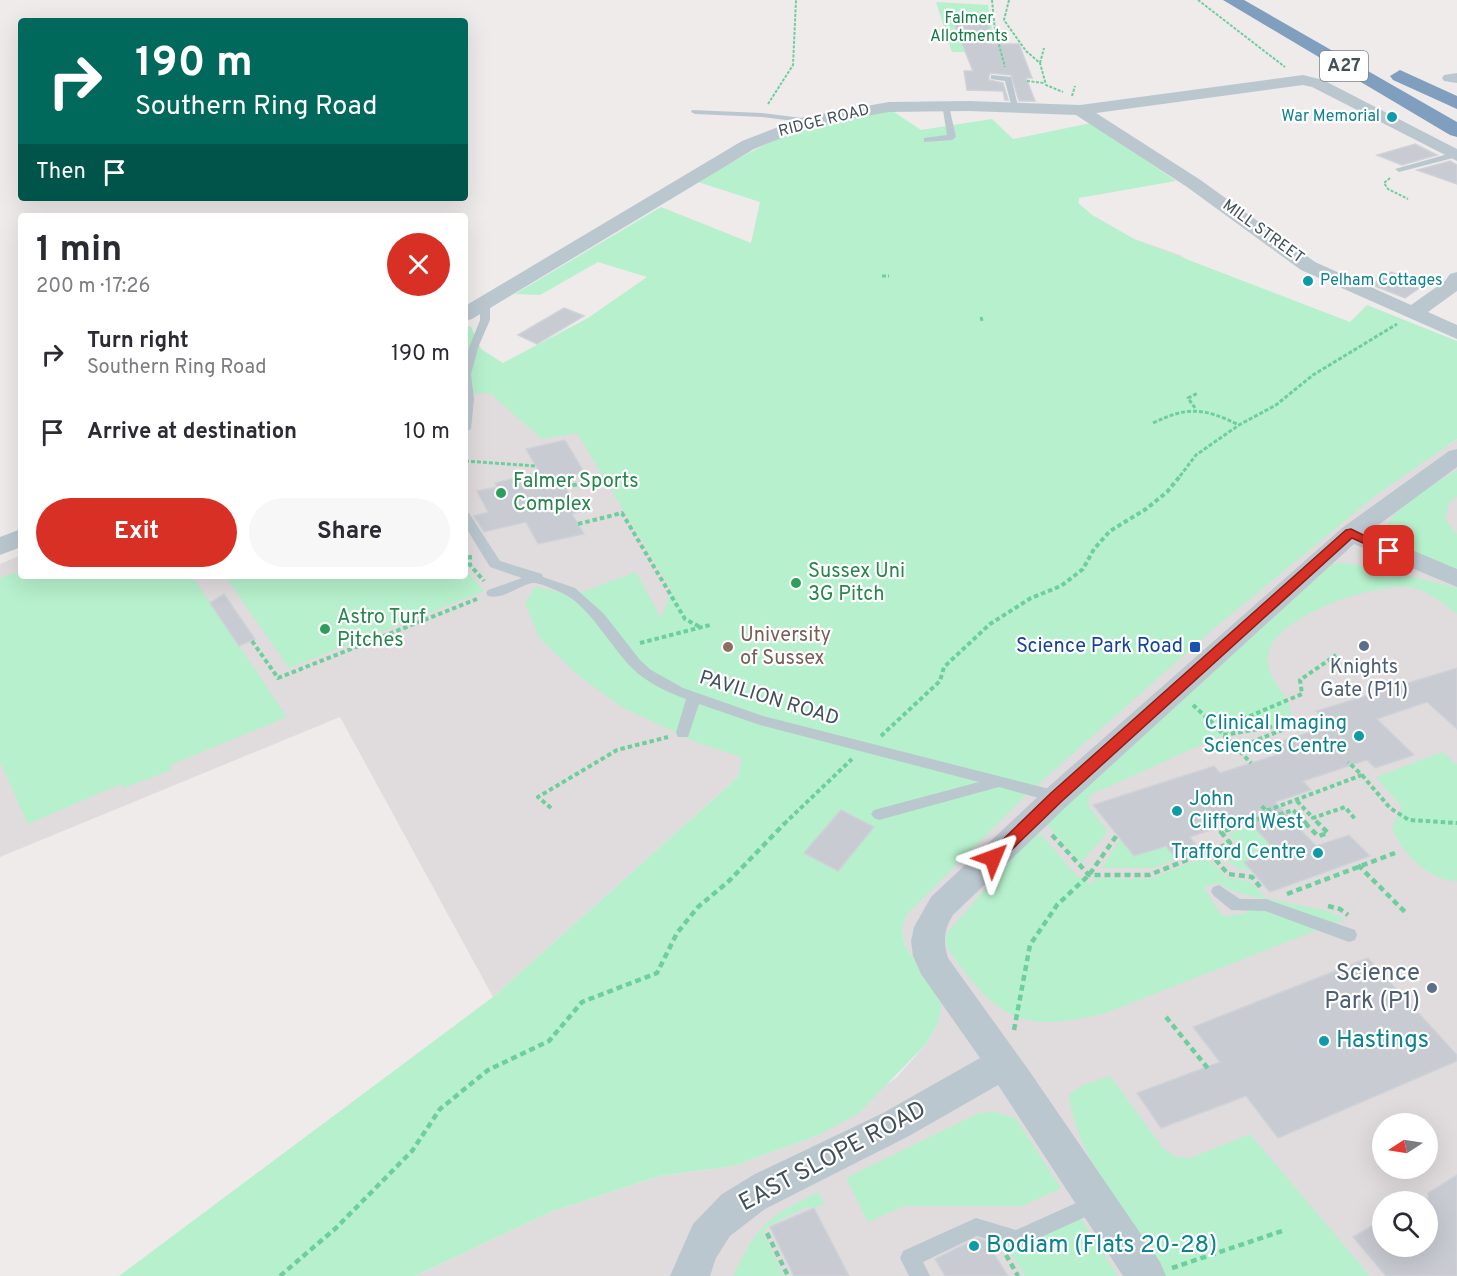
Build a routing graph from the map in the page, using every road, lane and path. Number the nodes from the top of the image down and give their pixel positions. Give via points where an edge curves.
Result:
1 (796, 0) edge
2 (992, 0) edge
3 (1009, 0) edge
4 (1198, 0) edge
5 (1232, 0) edge
6 (1256, 0) edge
7 (1338, 47) junction
8 (1044, 48) dead end
9 (1040, 63) junction
10 (1044, 74) junction
11 (1050, 74) dead end
12 (994, 77) dead end
13 (1008, 79) junction
14 (1303, 80) junction
15 (1027, 81) dead end
16 (1044, 83) junction
17 (1457, 103) edge
18 (945, 106) junction
19 (1016, 108) junction
20 (1085, 110) junction
21 (695, 112) dead end
22 (762, 115) junction
23 (1457, 115) edge
24 (810, 121) junction
25 (1457, 131) edge
26 (927, 140) dead end
27 (1456, 156) edge
28 (1399, 169) joint
29 (1408, 199) dead end
30 (882, 276) dead end
31 (889, 276) dead end
32 (1457, 278) edge
33 (485, 304) junction
34 (468, 313) edge
35 (1413, 313) junction
36 (1457, 333) edge
37 (468, 367) edge
38 (1198, 393) dead end
39 (1195, 408) junction
40 (1153, 423) dead end
41 (1239, 425) junction
42 (1457, 456) edge
43 (468, 461) edge
44 (536, 466) dead end
45 (605, 478) dead end
46 (565, 487) dead end
47 (468, 521) edge
48 (578, 524) dead end
49 (1351, 533) junction
50 (476, 536) junction
51 (18, 538) edge
52 (0, 547) edge
53 (537, 577) junction
54 (1457, 579) edge
55 (493, 592) junction
56 (710, 626) dead end
57 (702, 628) junction
58 (252, 641) dead end
59 (622, 648) junction
60 (1336, 655) dead end
61 (1176, 690) junction
62 (694, 697) junction
63 (1324, 718) dead end
64 (1302, 722) junction
65 (1219, 729) junction
66 (683, 733) joint
67 (1223, 735) junction
68 (865, 748) junction
69 (1237, 748) junction
70 (1348, 762) dead end
71 (1251, 763) dead end
72 (1362, 775) junction
73 (998, 783) junction
74 (1297, 801) junction
75 (1262, 806) dead end
76 (551, 808) dead end
77 (1046, 808) junction
78 (879, 814) dead end
79 (1271, 816) junction
80 (1313, 818) junction
81 (1355, 819) dead end
82 (1457, 823) edge
83 (1117, 835) dead end
84 (1209, 852) junction
85 (1395, 853) dead end
86 (1358, 865) junction
87 (1089, 875) junction
88 (1256, 880) dead end
89 (1219, 891) dead end
90 (1278, 897) dead end
91 (1406, 913) dead end
92 (1350, 935) dead end
93 (1166, 1017) dead end
94 (1006, 1068) junction
95 (1210, 1071) dead end
96 (1097, 1203) junction
97 (1282, 1231) dead end
98 (767, 1233) dead end
99 (1158, 1272) edge
100 (280, 1276) edge
101 (690, 1276) edge
102 (788, 1276) edge
103 (920, 1276) edge

1 - 22 path via 793,65
2 - 13 path via 995,30
3 - 9 path via 1004,20 1026,51
4 - 14 path
5 - 25 highway, A27
6 - 7 highway, A27
7 - 17 highway, A27
7 - 23 highway, A27
8 - 9 path
9 - 10 path
10 - 11 path
10 - 16 path
12 - 13 lane
13 - 19 lane
14 - 20 street, RIDGE ROAD
14 - 27 street via 1317,83
15 - 16 path
16 - 20 path via 1072,96
18 - 19 street, RIDGE ROAD
18 - 24 street, RIDGE ROAD via 889,107
18 - 26 lane via 952,137
19 - 20 street, RIDGE ROAD
20 - 35 street, MILL STREET via 1300,261
21 - 22 lane
22 - 24 lane
24 - 33 street, RIDGE ROAD via 765,136 732,154
27 - 28 lane
28 - 29 path via 1384,183
30 - 31 path
32 - 35 street
33 - 34 street, RIDGE ROAD
33 - 37 lane via 485,320
35 - 36 street, MILL STREET
35 - 41 path via 1313,375 1276,405
38 - 39 path via 1188,398
39 - 40 path via 1176,411
39 - 41 path
41 - 68 path via 1196,454 1181,477 1146,509 1110,531 1083,569 1061,586 1031,598 990,624 944,667 940,681 891,729
42 - 49 street
43 - 44 path
45 - 46 path
47 - 50 lane, PAVILION ROAD
48 - 57 path via 622,513 685,619
49 - 54 street
49 - 61 street
50 - 53 lane, PAVILION ROAD via 495,564
50 - 55 path via 470,541 470,565
51 - 52 street
53 - 55 lane
53 - 59 lane, PAVILION ROAD via 570,591 599,617
55 - 58 path via 278,678
56 - 57 path
57 - 59 path
59 - 62 lane, PAVILION ROAD via 646,673
60 - 65 path via 1300,680 1302,694
61 - 65 path
61 - 77 street
62 - 66 lane
62 - 68 lane, PAVILION ROAD via 760,720
63 - 64 path
64 - 67 path
64 - 69 path
65 - 67 path
66 - 76 path via 617,750 538,797
67 - 69 path
68 - 73 lane, PAVILION ROAD
68 - 100 path via 698,907 677,933 657,973 582,1002 549,1041 488,1070 440,1109 412,1151 336,1228
69 - 71 path
70 - 72 path
72 - 74 path
72 - 82 path via 1390,808 1409,820
73 - 77 lane, PAVILION ROAD
73 - 78 lane
74 - 79 path
74 - 80 path
75 - 79 path
77 - 87 path
77 - 94 street via 942,906 930,923 927,936 933,964
79 - 80 path via 1293,810 1318,836 1328,833
79 - 84 path via 1221,832 1230,843
80 - 81 path via 1345,807
83 - 87 path
84 - 87 path via 1149,875
84 - 88 path via 1227,874
85 - 86 path
86 - 90 path
86 - 91 path
87 - 94 path via 1057,905 1030,945
89 - 92 lane via 1237,905 1266,905
93 - 95 path
94 - 96 street
94 - 101 street, EAST SLOPE ROAD via 730,1211 701,1245
96 - 99 street
96 - 103 lane via 1017,1239 976,1227 910,1258
97 - 99 path
98 - 102 path

